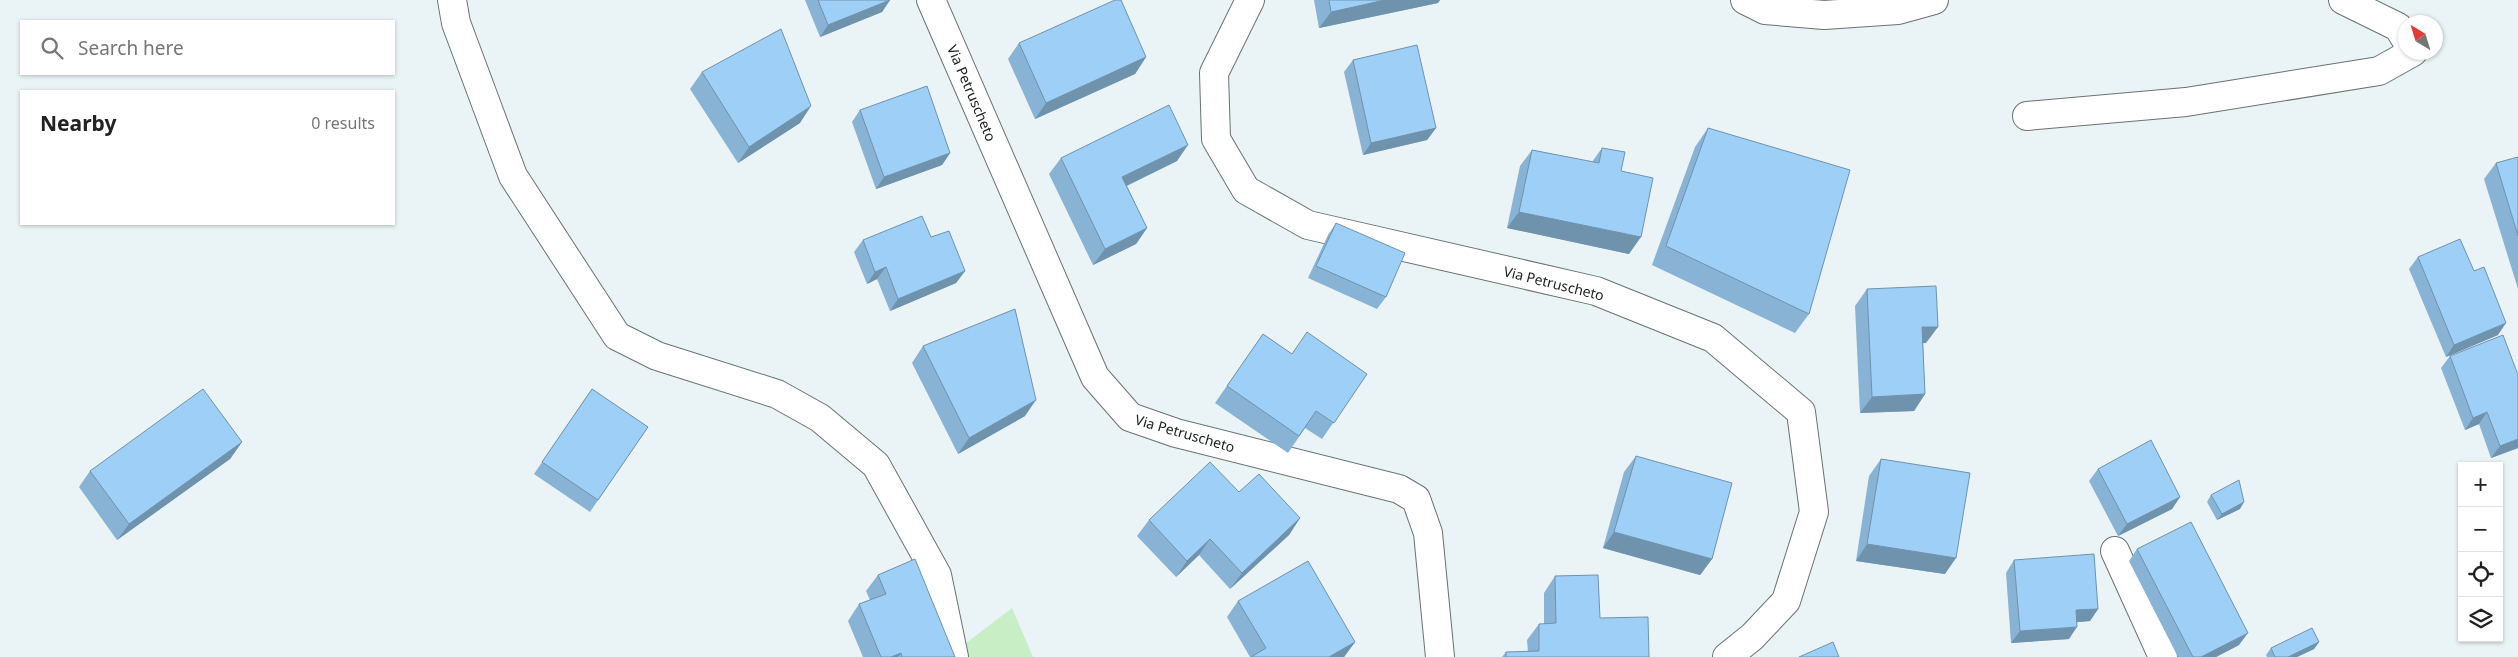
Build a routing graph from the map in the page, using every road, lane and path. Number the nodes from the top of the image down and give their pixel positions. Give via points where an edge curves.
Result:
1 (452, 0) edge
2 (931, 0) edge
3 (1250, 0) edge
4 (1745, 0) edge
5 (1934, 0) edge
6 (2343, 0) edge
7 (2398, 27) edge
8 (2398, 60) edge
9 (2027, 116) dead end
10 (2115, 551) dead end
11 (954, 657) edge
12 (1440, 657) edge
13 (1727, 657) edge
14 (2163, 657) edge

1 - 11 street via 456,23 513,176 617,336 657,356 777,394 820,418 876,465 936,575
2 - 12 street, Via Petruscheto via 1095,377 1130,417 1176,433 1399,489 1416,499 1428,534
3 - 13 street, Via Petruscheto via 1214,73 1216,139 1246,190 1308,225 1596,291 1713,338 1801,412 1814,512 1786,601 1752,637
4 - 5 street via 1765,10 1824,15 1898,10
6 - 7 street
8 - 9 street via 2379,70 2215,98
10 - 14 street

